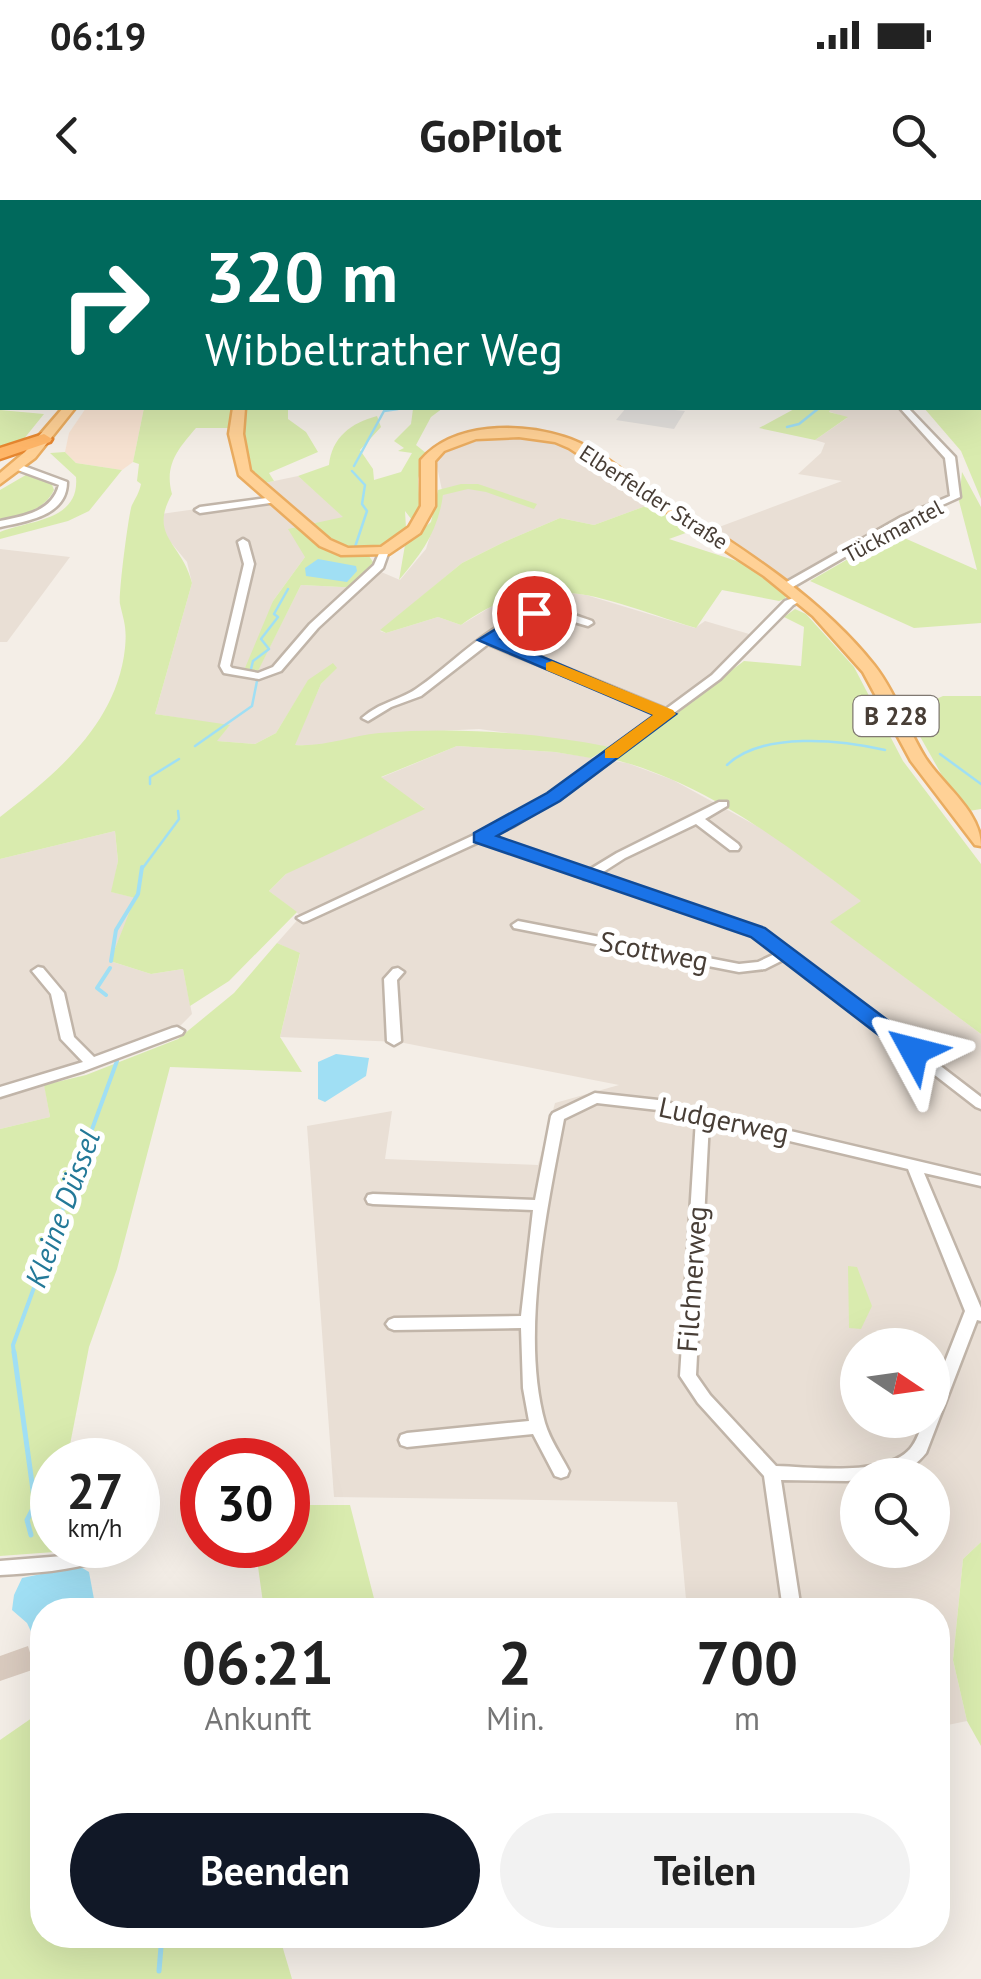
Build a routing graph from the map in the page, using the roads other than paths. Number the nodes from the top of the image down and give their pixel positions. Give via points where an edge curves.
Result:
1 (67, 410) edge
2 (239, 410) edge
3 (906, 410) edge
4 (44, 440) junction
5 (8, 461) edge
6 (0, 480) edge
7 (274, 500) junction
8 (200, 510) dead end
9 (0, 524) edge
10 (242, 542) dead end
11 (384, 551) junction
12 (794, 592) junction
13 (588, 623) dead end
14 (487, 640) junction
15 (667, 714) junction
16 (368, 718) dead end
17 (722, 804) dead end
18 (698, 820) junction
19 (481, 838) junction
20 (981, 842) edge
21 (734, 847) dead end
22 (588, 876) junction
23 (303, 918) dead end
24 (518, 925) dead end
25 (788, 953) junction
26 (38, 971) dead end
27 (398, 972) dead end
28 (177, 1032) dead end
29 (394, 1041) dead end
30 (92, 1063) junction
31 (0, 1092) edge
32 (981, 1104) edge
33 (703, 1114) junction
34 (913, 1164) junction
35 (981, 1180) edge
36 (374, 1199) dead end
37 (540, 1204) junction
38 (977, 1313) edge
39 (530, 1322) junction
40 (394, 1324) dead end
41 (950, 1377) edge
42 (538, 1427) junction
43 (923, 1438) edge
44 (406, 1440) dead end
45 (562, 1471) dead end
46 (772, 1473) junction
47 (30, 1565) edge
48 (0, 1568) edge
49 (790, 1598) edge

1 - 4 main road
2 - 7 main road via 238,458
3 - 12 street, Tückmantel via 950,457 955,496 904,519
4 - 5 highway
4 - 5 main road
5 - 6 main road
5 - 9 street via 64,484 49,508
7 - 8 street
7 - 11 main road via 336,549
10 - 11 street via 249,564 226,666 247,676 277,669 379,566
11 - 12 main road, Elberfelder Straße / B 228 via 425,516 428,460 438,449 482,435 536,435 574,445
12 - 15 street via 716,676
12 - 20 main road, B 228 via 870,670 920,761
13 - 14 street via 534,613
14 - 15 street
14 - 16 street via 417,694
15 - 19 street via 554,797
17 - 18 street
18 - 21 street
18 - 22 street via 619,854
19 - 22 street, Scottweg
19 - 23 street
22 - 25 street, Scottweg via 747,927
24 - 25 street, Scottweg via 739,968
25 - 32 street, Scottweg
26 - 30 street via 57,993 68,1039
27 - 29 street via 390,979
28 - 30 street
30 - 31 street
33 - 34 street, Ludgerweg
33 - 37 street, Ludgerweg via 621,1100 580,1103 558,1116
33 - 46 street, Filchnerweg via 688,1376
34 - 35 street, Ludgerweg
34 - 38 street
36 - 37 street
37 - 39 street, Ludgerweg
38 - 41 street
39 - 40 street
39 - 42 street, Ludgerweg via 528,1368
42 - 44 street
42 - 45 street, Ludgerweg
43 - 46 street via 914,1456 898,1467
46 - 49 street
47 - 48 street

